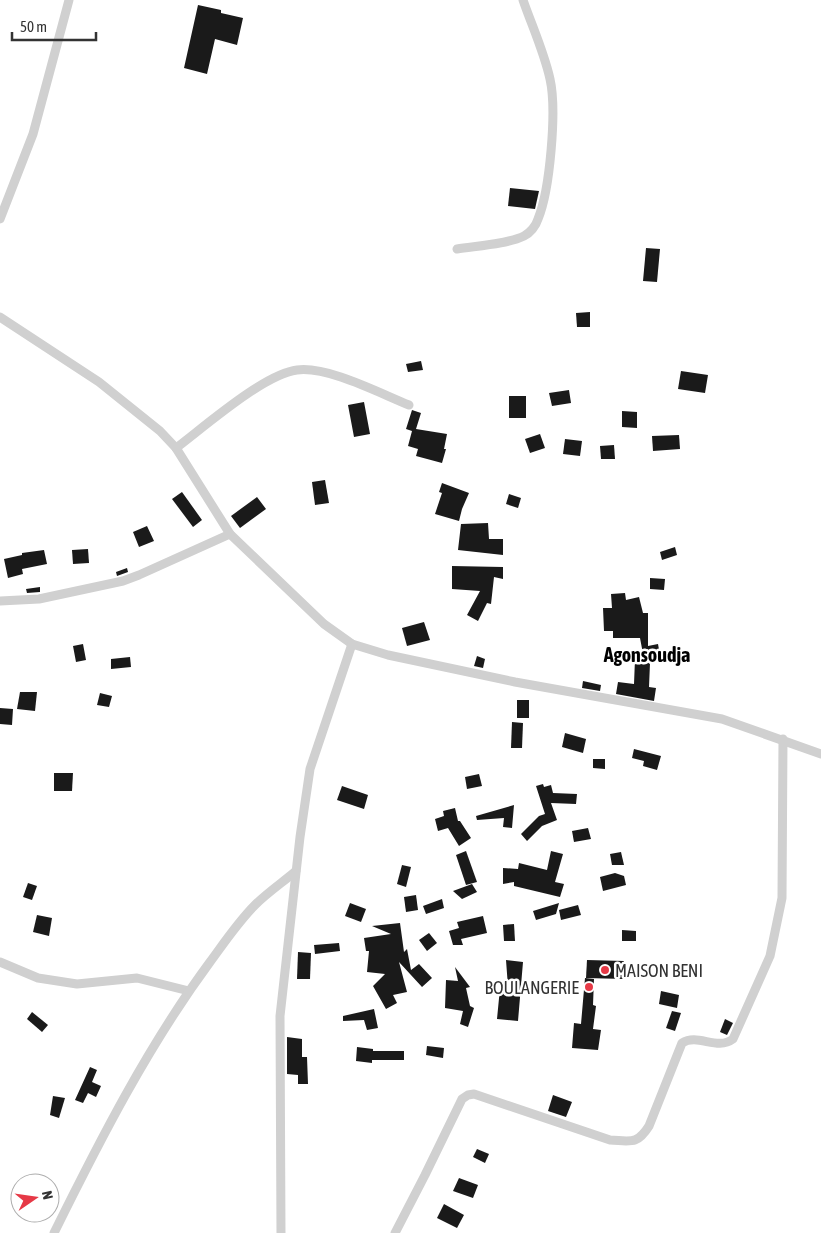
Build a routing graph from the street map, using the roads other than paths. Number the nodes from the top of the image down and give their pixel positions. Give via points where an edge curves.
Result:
1 (69, 0) edge
2 (523, 0) edge
3 (0, 219) edge
4 (457, 249) dead end
5 (0, 317) edge
6 (409, 405) dead end
7 (176, 448) junction
8 (230, 534) junction
9 (0, 601) edge
10 (352, 644) junction
11 (783, 739) junction
12 (821, 754) edge
13 (296, 871) junction
14 (0, 962) edge
15 (189, 991) junction
16 (54, 1233) edge
17 (282, 1233) edge
18 (395, 1233) edge

1 - 3 street via 33,134
2 - 4 street via 550,78 553,98 543,204 538,220 525,236
5 - 7 street via 99,382
6 - 7 street via 335,375 298,370 280,374 255,389
7 - 8 street
8 - 9 street via 123,581 39,599
8 - 10 street via 324,624
10 - 11 street via 388,655 516,682 722,719
10 - 13 street via 310,769
11 - 12 street
11 - 18 street via 782,898 770,956 733,1039 722,1044 693,1040 682,1043 649,1126 642,1136 631,1141 610,1140 474,1094 468,1095 462,1099
13 - 15 street via 255,904
13 - 17 street via 280,1016
14 - 15 street via 38,978 78,984 137,978
15 - 16 street via 85,1170

